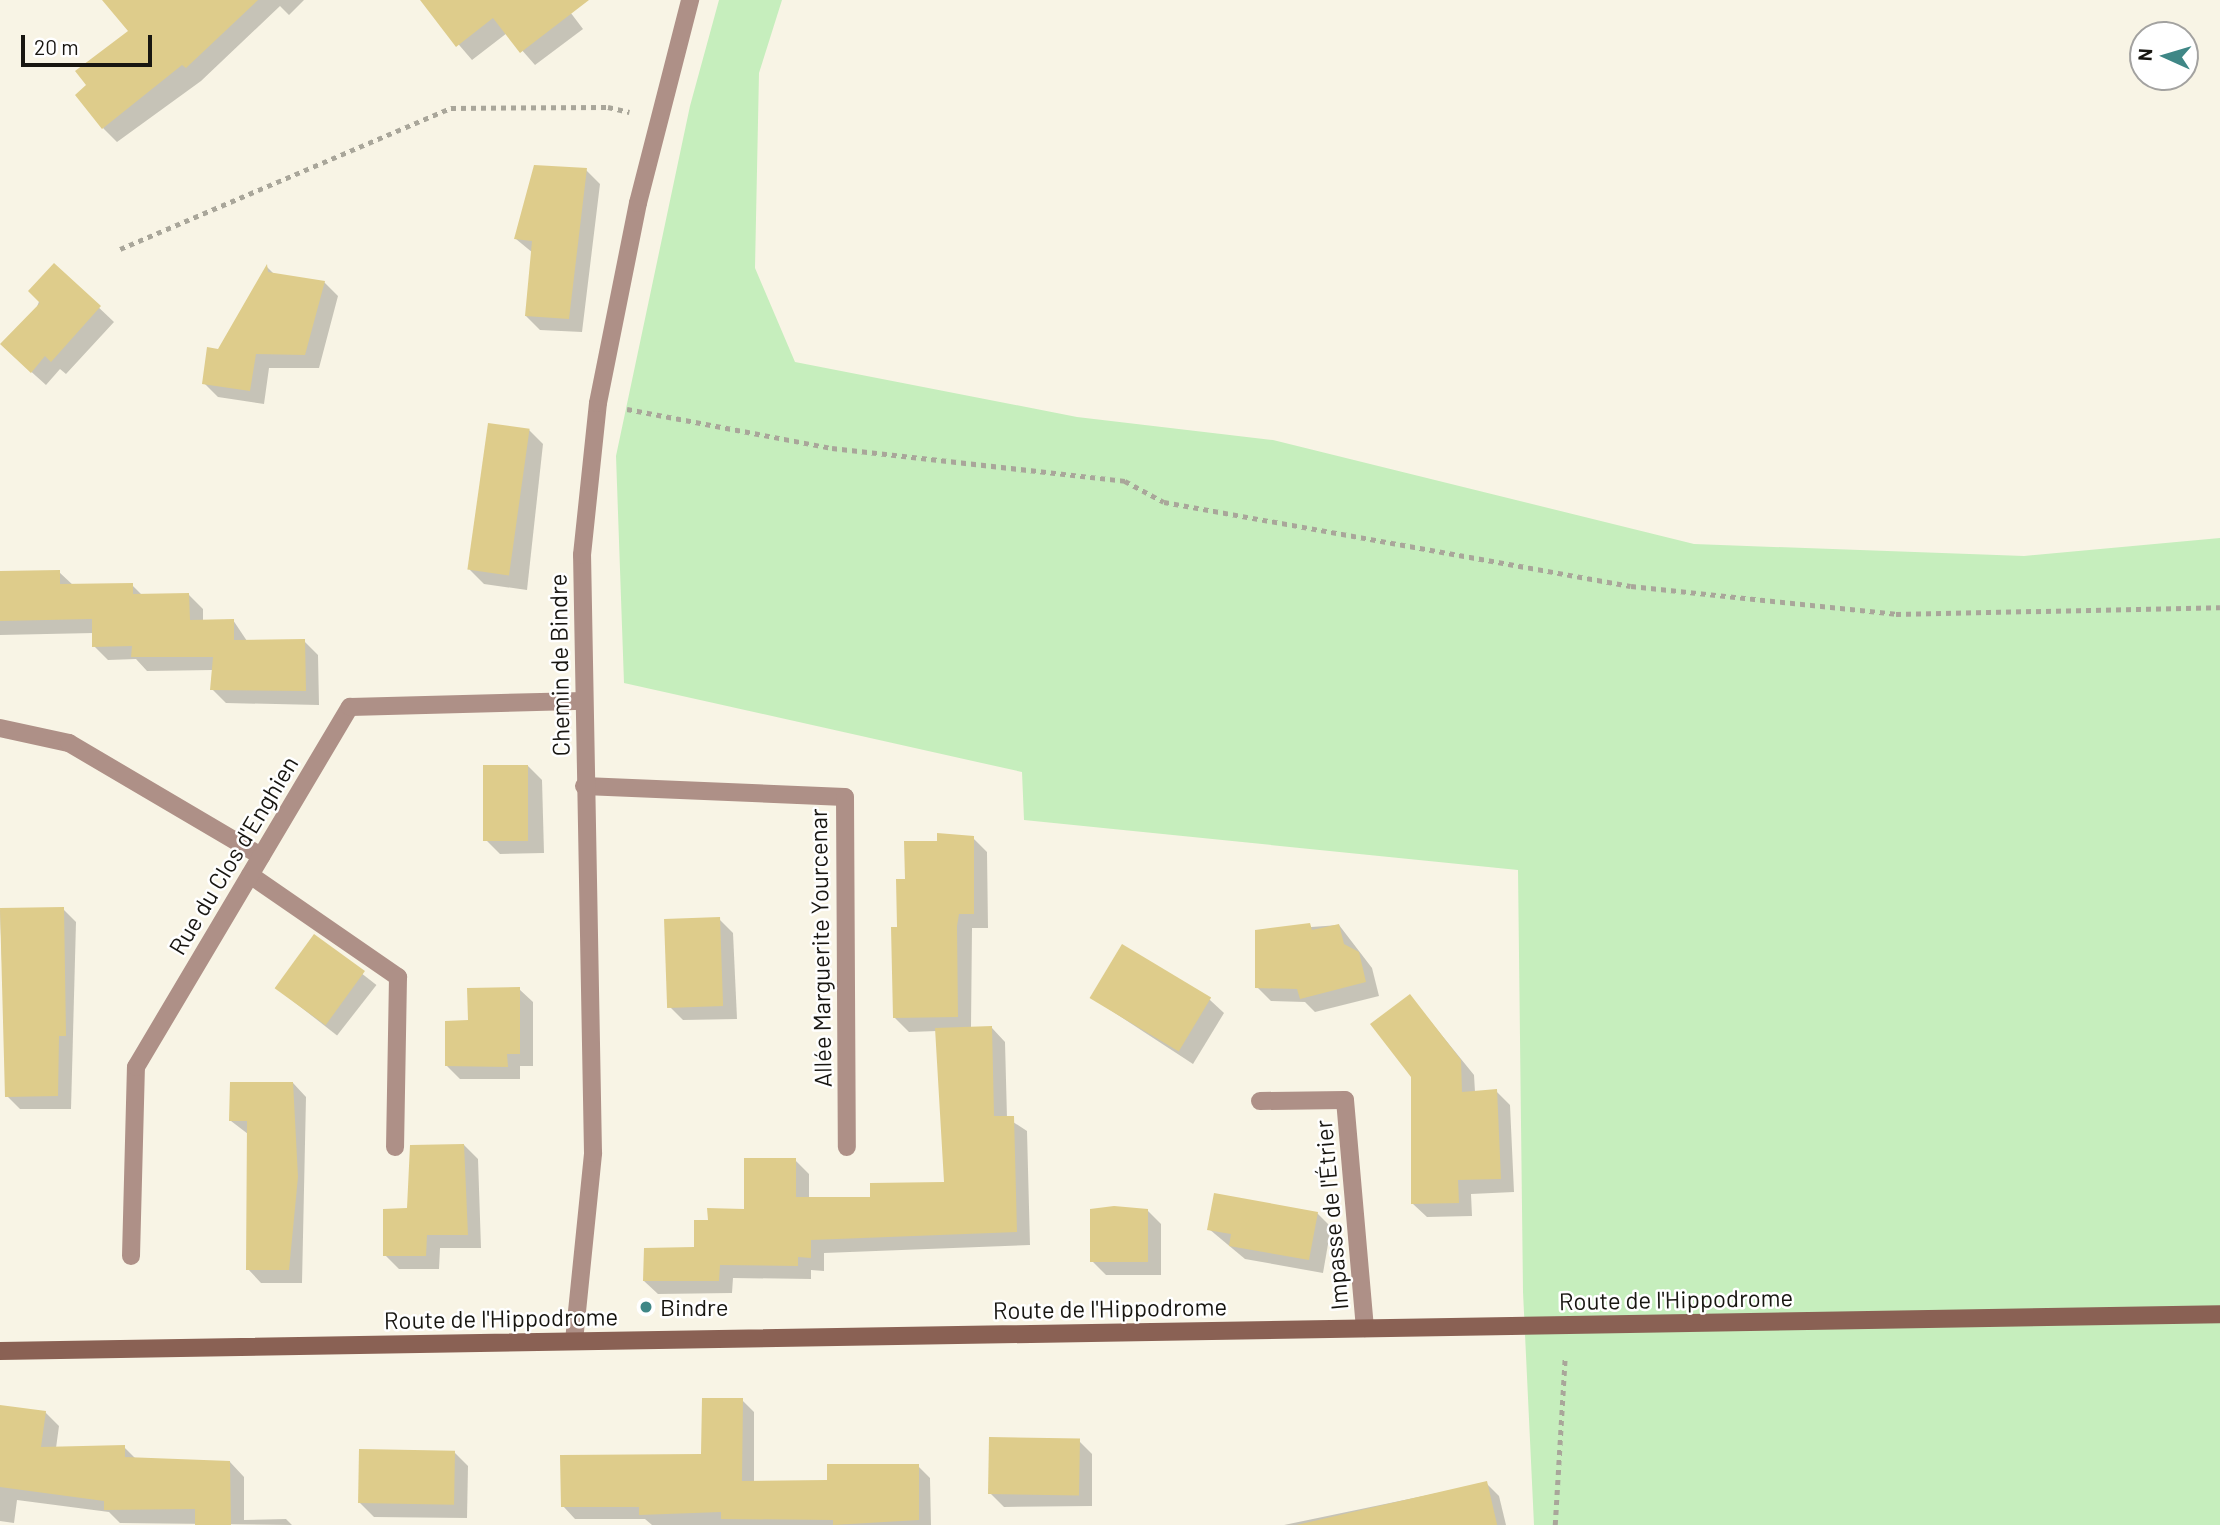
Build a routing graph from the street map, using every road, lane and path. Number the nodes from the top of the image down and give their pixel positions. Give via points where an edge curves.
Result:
1 (690, 0) edge
2 (657, 120) junction
3 (120, 249) dead end
4 (598, 403) junction
5 (2220, 607) edge
6 (584, 701) junction
7 (0, 728) edge
8 (584, 786) junction
9 (261, 856) junction
10 (250, 875) junction
11 (1260, 1101) dead end
12 (396, 1147) dead end
13 (847, 1147) dead end
14 (131, 1256) dead end
15 (2220, 1314) edge
16 (1567, 1325) junction
17 (1365, 1328) junction
18 (574, 1340) junction
19 (0, 1351) edge
20 (1555, 1525) edge

1 - 2 street, Chemin de Bindre
2 - 3 path via 608,107 451,108
2 - 4 street, Chemin de Bindre
4 - 5 path via 832,448 1125,481 1164,502 1631,586 1896,614
4 - 6 street, Chemin de Bindre via 582,555
6 - 8 street, Chemin de Bindre
6 - 9 street, Rue du Clos d'Enghien via 349,707
7 - 9 street via 68,743
8 - 13 street, Allée Marguerite Yourcenar via 845,797
8 - 18 street, Chemin de Bindre via 593,1153
9 - 10 street, Rue du Clos d'Enghien
10 - 12 street via 398,977
10 - 14 street, Rue du Clos d'Enghien via 136,1067
11 - 17 street, Impasse de l'Étrier via 1345,1100
15 - 16 main road, Route de l'Hippodrome
16 - 17 main road, Route de l'Hippodrome
16 - 20 path
17 - 18 main road, Route de l'Hippodrome
18 - 19 main road, Route de l'Hippodrome

